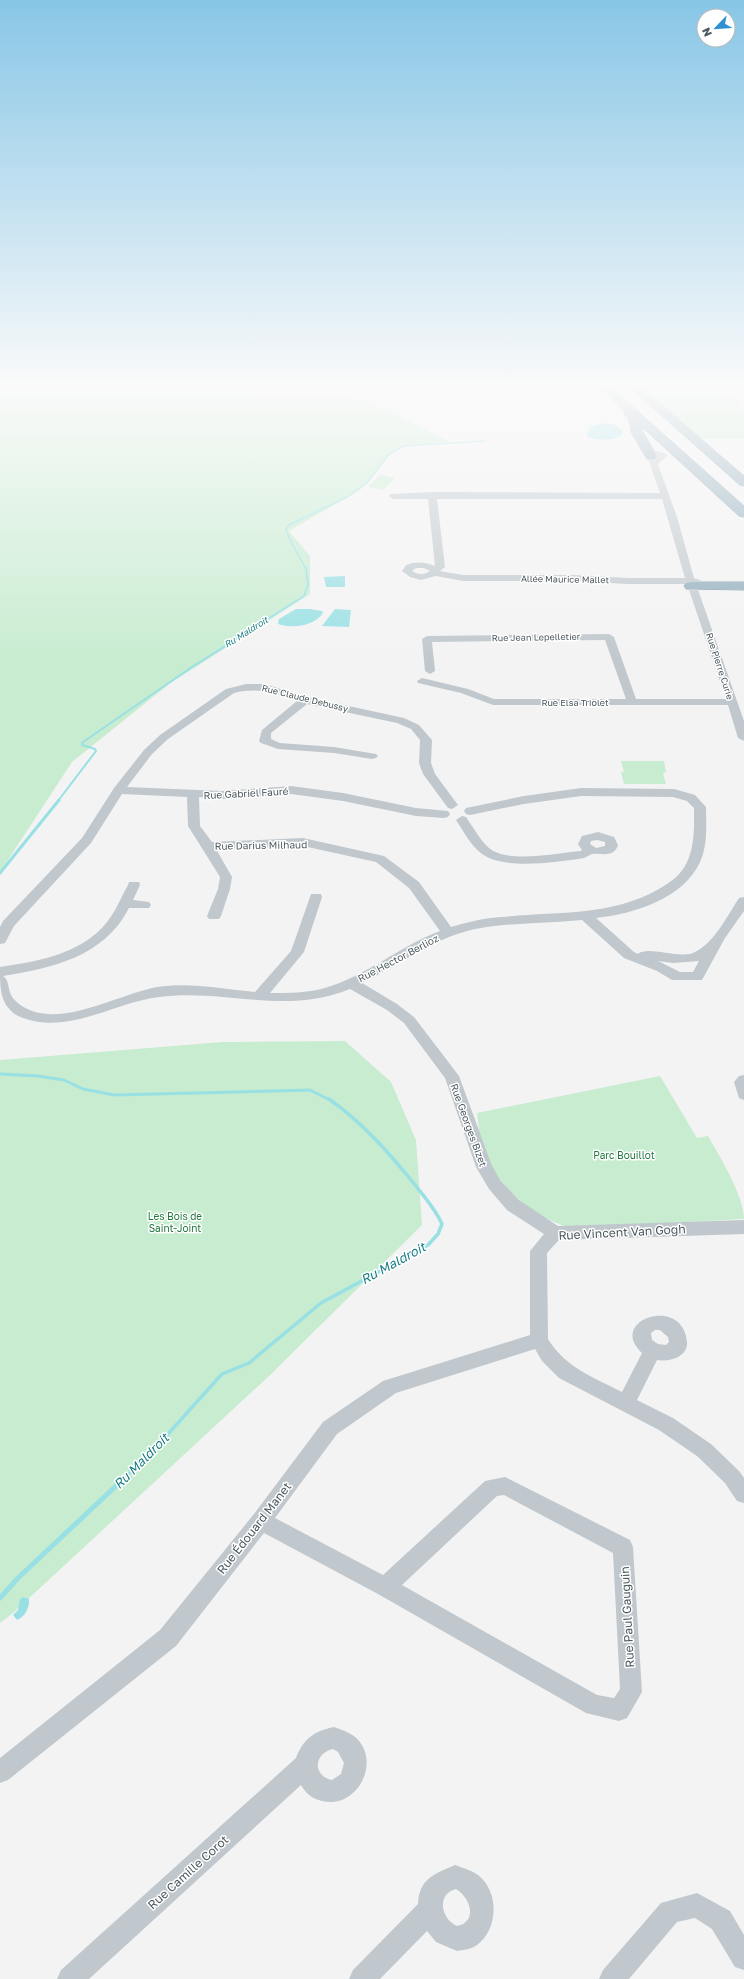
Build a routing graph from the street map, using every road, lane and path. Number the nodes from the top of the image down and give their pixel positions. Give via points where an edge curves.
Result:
1 (660, 480) edge
2 (708, 480) edge
3 (727, 480) edge
4 (432, 495) junction
5 (744, 495) edge
6 (393, 496) dead end
7 (666, 496) junction
8 (744, 513) edge
9 (694, 584) junction
10 (744, 586) edge
11 (430, 671) dead end
12 (422, 681) dead end
13 (306, 700) junction
14 (632, 702) junction
15 (732, 702) junction
16 (744, 738) edge
17 (372, 756) dead end
18 (118, 790) junction
19 (193, 795) junction
20 (448, 810) junction
21 (466, 816) junction
22 (208, 846) junction
23 (591, 850) dead end
24 (134, 885) dead end
25 (316, 897) dead end
26 (744, 902) edge
27 (124, 904) junction
28 (144, 906) dead end
29 (603, 915) junction
30 (214, 916) dead end
31 (586, 917) junction
32 (448, 933) junction
33 (608, 936) junction
34 (0, 940) edge
35 (717, 940) junction
36 (620, 948) junction
37 (0, 972) edge
38 (0, 980) edge
39 (351, 983) junction
40 (259, 996) junction
41 (744, 1080) edge
42 (744, 1094) edge
43 (744, 1227) edge
44 (555, 1233) junction
45 (539, 1340) junction
46 (652, 1351) dead end
47 (626, 1404) junction
48 (744, 1494) edge
49 (262, 1520) junction
50 (385, 1587) junction
51 (306, 1764) dead end
52 (0, 1772) edge
53 (430, 1910) dead end
54 (744, 1958) edge
55 (70, 1979) edge
56 (362, 1979) edge
57 (612, 1979) edge

1 - 7 street, Rue Pierre Curie
2 - 8 highway
3 - 5 highway
4 - 6 street
4 - 7 street
4 - 9 street, Allée Maurice Mallet via 440,567 434,571 463,578 574,578
7 - 9 street, Rue Pierre Curie
9 - 10 highway
9 - 15 street, Rue Pierre Curie
11 - 14 street, Rue Jean Lepelletier via 427,639 609,637
12 - 14 street, Rue Elsa Triolet via 464,691 493,702
13 - 17 street via 266,732 265,741 278,746 337,746
13 - 18 street, Rue Claude Debussy via 264,687 246,687 230,691 164,737 148,752
13 - 20 street, Rue Claude Debussy via 400,720 415,727 426,740 425,763
14 - 15 street, Rue Elsa Triolet
15 - 16 street, Rue Pierre Curie
18 - 19 street, Rue Gabriel Fauré
18 - 34 street, Rue Claude Debussy via 87,840 8,924
19 - 20 street, Rue Gabriel Fauré via 222,796 291,790 344,797 416,812
19 - 22 street via 194,826
20 - 21 street, Rue Gabriel Fauré via 461,806
21 - 23 street via 485,850 496,858 510,860 584,854
21 - 29 street, Rue Hector Berlioz via 532,799 581,792 674,793 692,798 700,807 700,844 687,873 673,887 648,901
22 - 30 street via 226,877
22 - 32 street, Rue Darius Milhaud via 303,842 380,859 414,885
24 - 27 street
25 - 40 street via 297,952
26 - 35 street
27 - 28 street
27 - 37 street via 105,933 91,944 66,957 40,966
29 - 31 street, Rue Hector Berlioz
29 - 33 street
31 - 32 street, Rue Hector Berlioz via 511,920 476,925
31 - 33 street
32 - 39 street, Rue Hector Berlioz via 419,945
33 - 36 street
35 - 36 street via 698,957 673,959 646,956
35 - 36 street via 697,977 689,978 677,977
38 - 40 street, Rue Hector Berlioz via 1,994 16,1010 37,1017 52,1018 68,1017 159,992 195,990
39 - 40 street, Rue Hector Berlioz via 323,993 297,997
39 - 44 street, Rue Georges Bizet via 409,1020 452,1076 484,1167 495,1185 513,1205
41 - 42 street
43 - 44 street, Rue Vincent Van Gogh
44 - 45 street, Rue Vincent Van Gogh via 538,1251
45 - 47 street via 548,1355 565,1372
45 - 49 street, Rue Édouard Manet via 390,1388 330,1428
46 - 47 street
47 - 48 street via 666,1424 704,1450 732,1477
49 - 50 street, Rue Paul Gauguin
49 - 52 street, Rue Édouard Manet via 168,1638
50 - 50 street, Rue Paul Gauguin via 594,1704 619,1710 631,1692 623,1547 505,1486 492,1488
51 - 55 street, Rue Camille Corot
53 - 56 street
54 - 57 street via 721,1920 697,1905 670,1912

